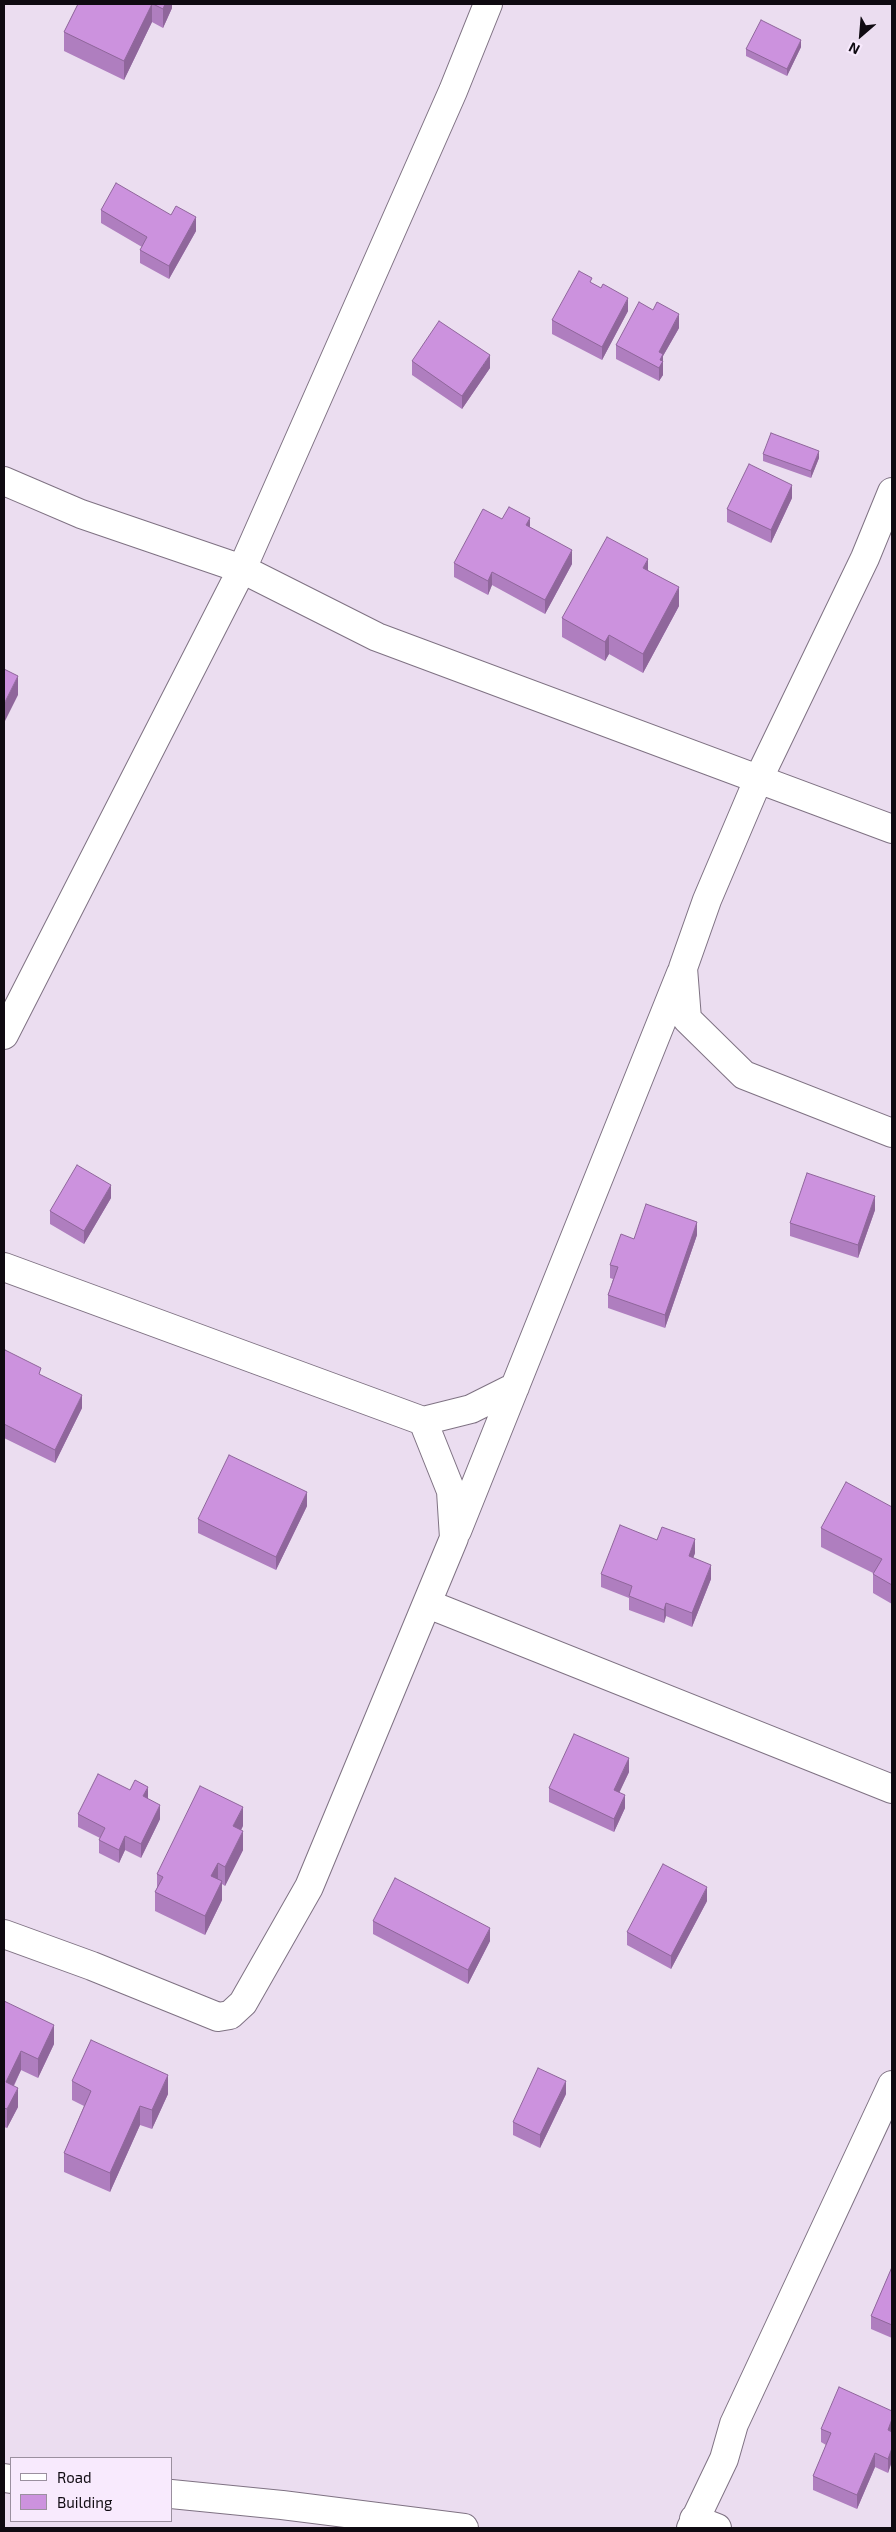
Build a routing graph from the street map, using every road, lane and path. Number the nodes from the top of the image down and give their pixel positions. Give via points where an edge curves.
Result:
1 (488, 4) edge
2 (4, 482) edge
3 (892, 492) edge
4 (242, 569) junction
5 (758, 780) junction
6 (892, 829) edge
7 (683, 968) junction
8 (4, 1035) edge
9 (892, 1133) edge
10 (4, 1267) edge
11 (515, 1386) junction
12 (423, 1422) junction
13 (454, 1538) junction
14 (428, 1604) junction
15 (892, 1790) edge
16 (4, 1934) edge
17 (892, 2085) edge
18 (172, 2494) edge
19 (701, 2525) edge
20 (459, 2528) edge

1 - 4 street via 453,91
2 - 4 street via 81,514
3 - 5 street via 865,558
4 - 5 street via 377,637
4 - 8 street
5 - 6 street
5 - 7 street via 707,900
7 - 9 street via 687,1019 744,1075
7 - 11 street
10 - 12 street
11 - 12 street via 471,1409
11 - 13 street
12 - 13 street via 451,1491
13 - 14 street
14 - 15 street
14 - 16 street via 309,1887 243,2003 230,2014 218,2017
17 - 19 street via 734,2424
18 - 20 street

